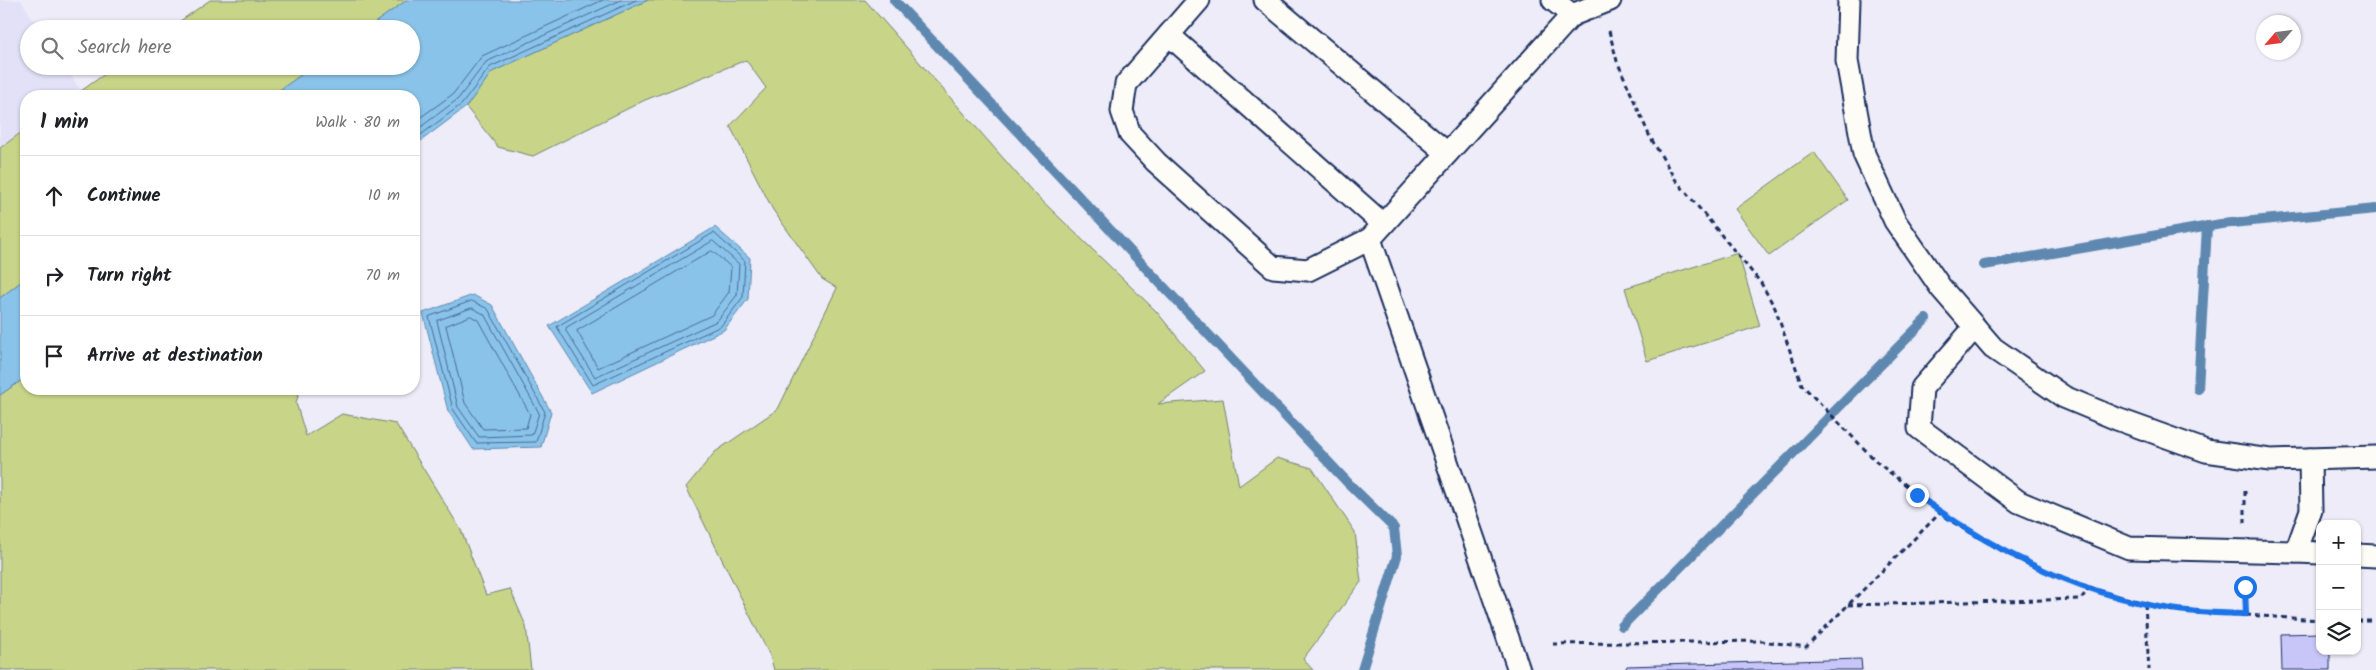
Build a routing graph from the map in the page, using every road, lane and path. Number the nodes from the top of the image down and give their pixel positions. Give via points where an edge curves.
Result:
1 (1199, 0) edge
2 (1265, 0) edge
3 (1554, 0) edge
4 (1610, 0) edge
5 (1849, 0) edge
6 (1572, 15) junction
7 (1609, 31) dead end
8 (1169, 35) junction
9 (1447, 153) junction
10 (1376, 232) junction
11 (1975, 327) junction
12 (2376, 457) edge
13 (2310, 459) junction
14 (2246, 486) dead end
15 (1941, 512) junction
16 (2245, 524) dead end
17 (2296, 552) junction
18 (2316, 553) edge
19 (2361, 555) edge
20 (2376, 556) edge
21 (2245, 587) dead end
22 (2089, 588) junction
23 (2146, 604) junction
24 (1848, 605) junction
25 (2246, 614) junction
26 (2316, 620) edge
27 (2361, 620) edge
28 (2371, 621) dead end
29 (1553, 644) dead end
30 (1519, 670) edge
31 (2149, 670) edge

1 - 8 lane
2 - 9 lane
3 - 6 lane
4 - 6 lane
5 - 11 lane via 1847,61 1864,154 1895,221 1941,288
6 - 9 lane
7 - 15 path via 1649,135 1675,179 1761,283 1775,308 1802,385 1878,462
8 - 10 lane
8 - 10 lane via 1126,84 1122,111 1130,134 1156,162 1273,267 1308,270
9 - 10 lane
10 - 30 lane
11 - 13 lane via 1993,348 2064,397 2117,419 2206,451 2270,460
11 - 17 lane via 1922,388 1920,428 2019,502 2129,548
12 - 13 lane
13 - 17 lane via 2311,510
14 - 16 path
15 - 22 path via 2014,557
15 - 24 path
17 - 18 lane
19 - 20 lane
21 - 25 path
22 - 23 path
22 - 24 path via 2081,599
23 - 25 path via 2171,610
23 - 31 path
24 - 29 path via 1806,646 1762,641
25 - 26 path
27 - 28 path

